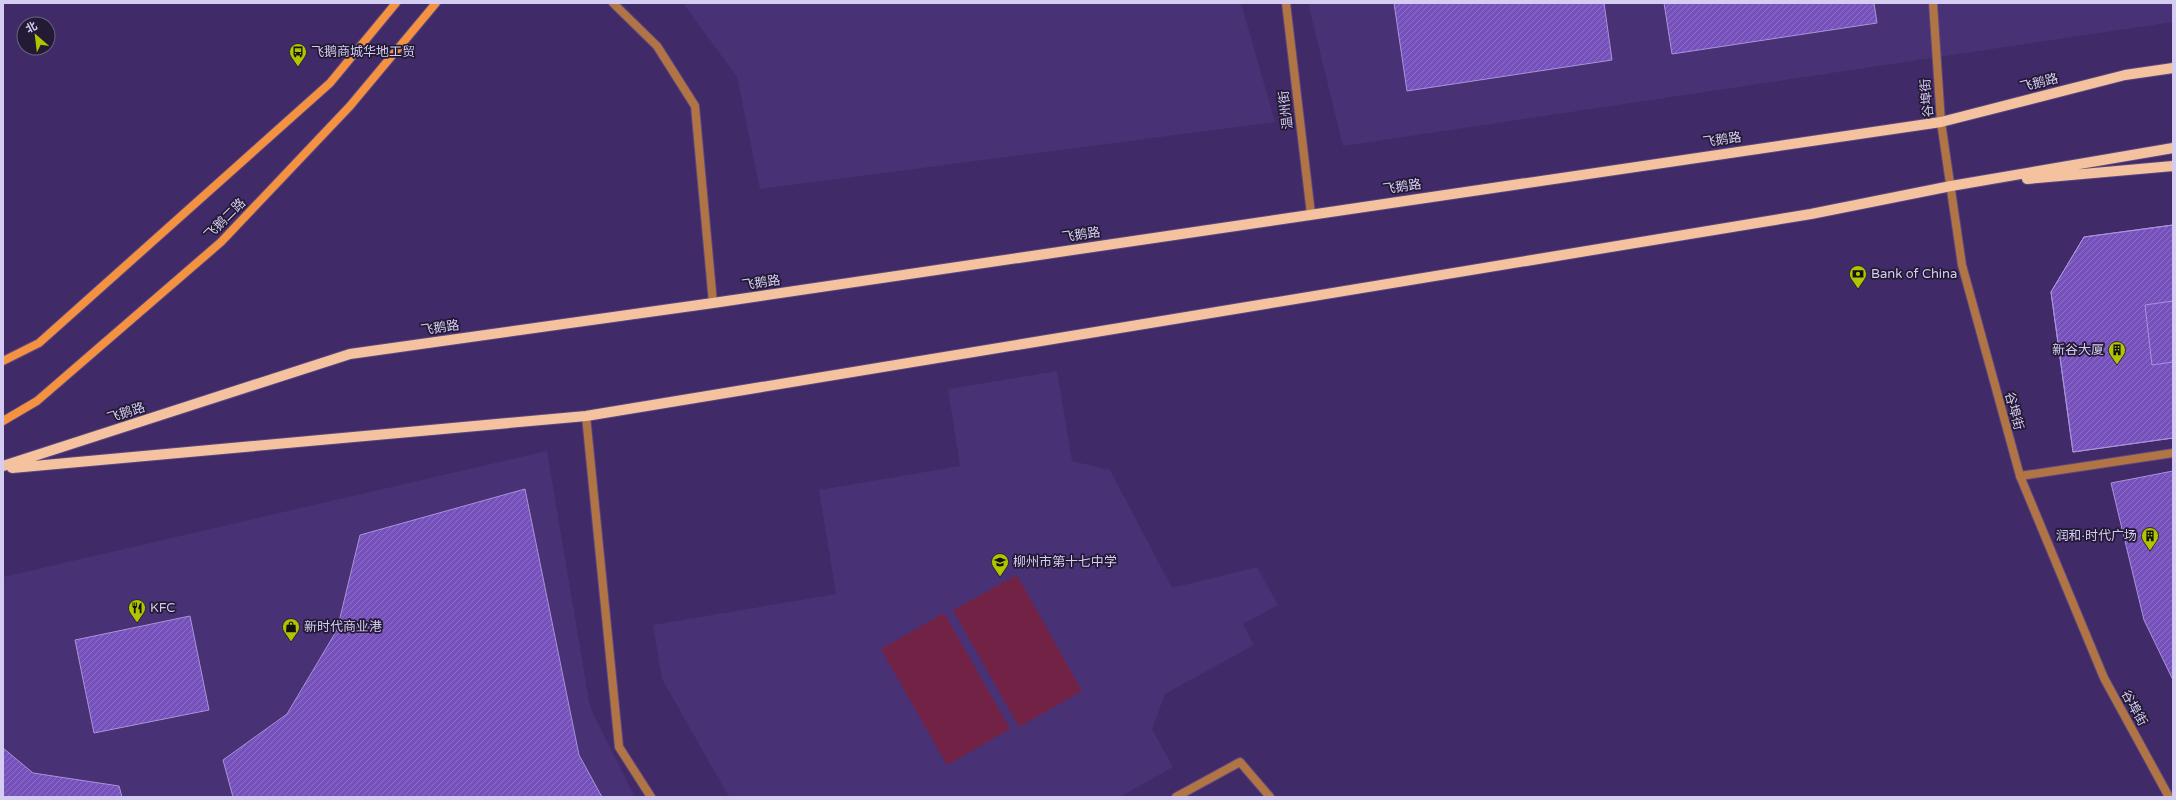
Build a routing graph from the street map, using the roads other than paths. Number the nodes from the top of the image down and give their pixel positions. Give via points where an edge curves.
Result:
1 (396, 3) edge
2 (436, 3) edge
3 (613, 3) edge
4 (1286, 3) edge
5 (1933, 3) edge
6 (2173, 68) edge
7 (1942, 122) junction
8 (2173, 148) edge
9 (2173, 166) edge
10 (1951, 186) junction
11 (1311, 214) junction
12 (713, 303) junction
13 (3, 361) edge
14 (586, 416) junction
15 (3, 421) edge
16 (2173, 453) edge
17 (3, 468) edge
18 (2020, 476) junction
19 (651, 797) edge
20 (1176, 797) edge
21 (1270, 797) edge
22 (2169, 797) edge

1 - 13 main road via 330,83 39,343
2 - 15 main road, 飞鹅二路 via 350,106 221,242 37,401
3 - 12 street via 657,46 695,106
4 - 11 street, 温州街
5 - 7 street, 谷埠街
6 - 7 main road, 飞鹅路 via 2125,75
7 - 10 street, 谷埠街
7 - 11 main road, 飞鹅路
8 - 10 main road, 飞鹅路
9 - 10 main road
10 - 14 main road, 飞鹅路 via 1811,214
10 - 18 street, 谷埠街 via 1962,265
11 - 12 main road, 飞鹅路
12 - 17 main road, 飞鹅路 via 350,354
14 - 17 main road, 飞鹅路
14 - 19 street via 619,747
16 - 18 street
18 - 22 street, 谷埠街 via 2104,678
20 - 21 street via 1240,762

